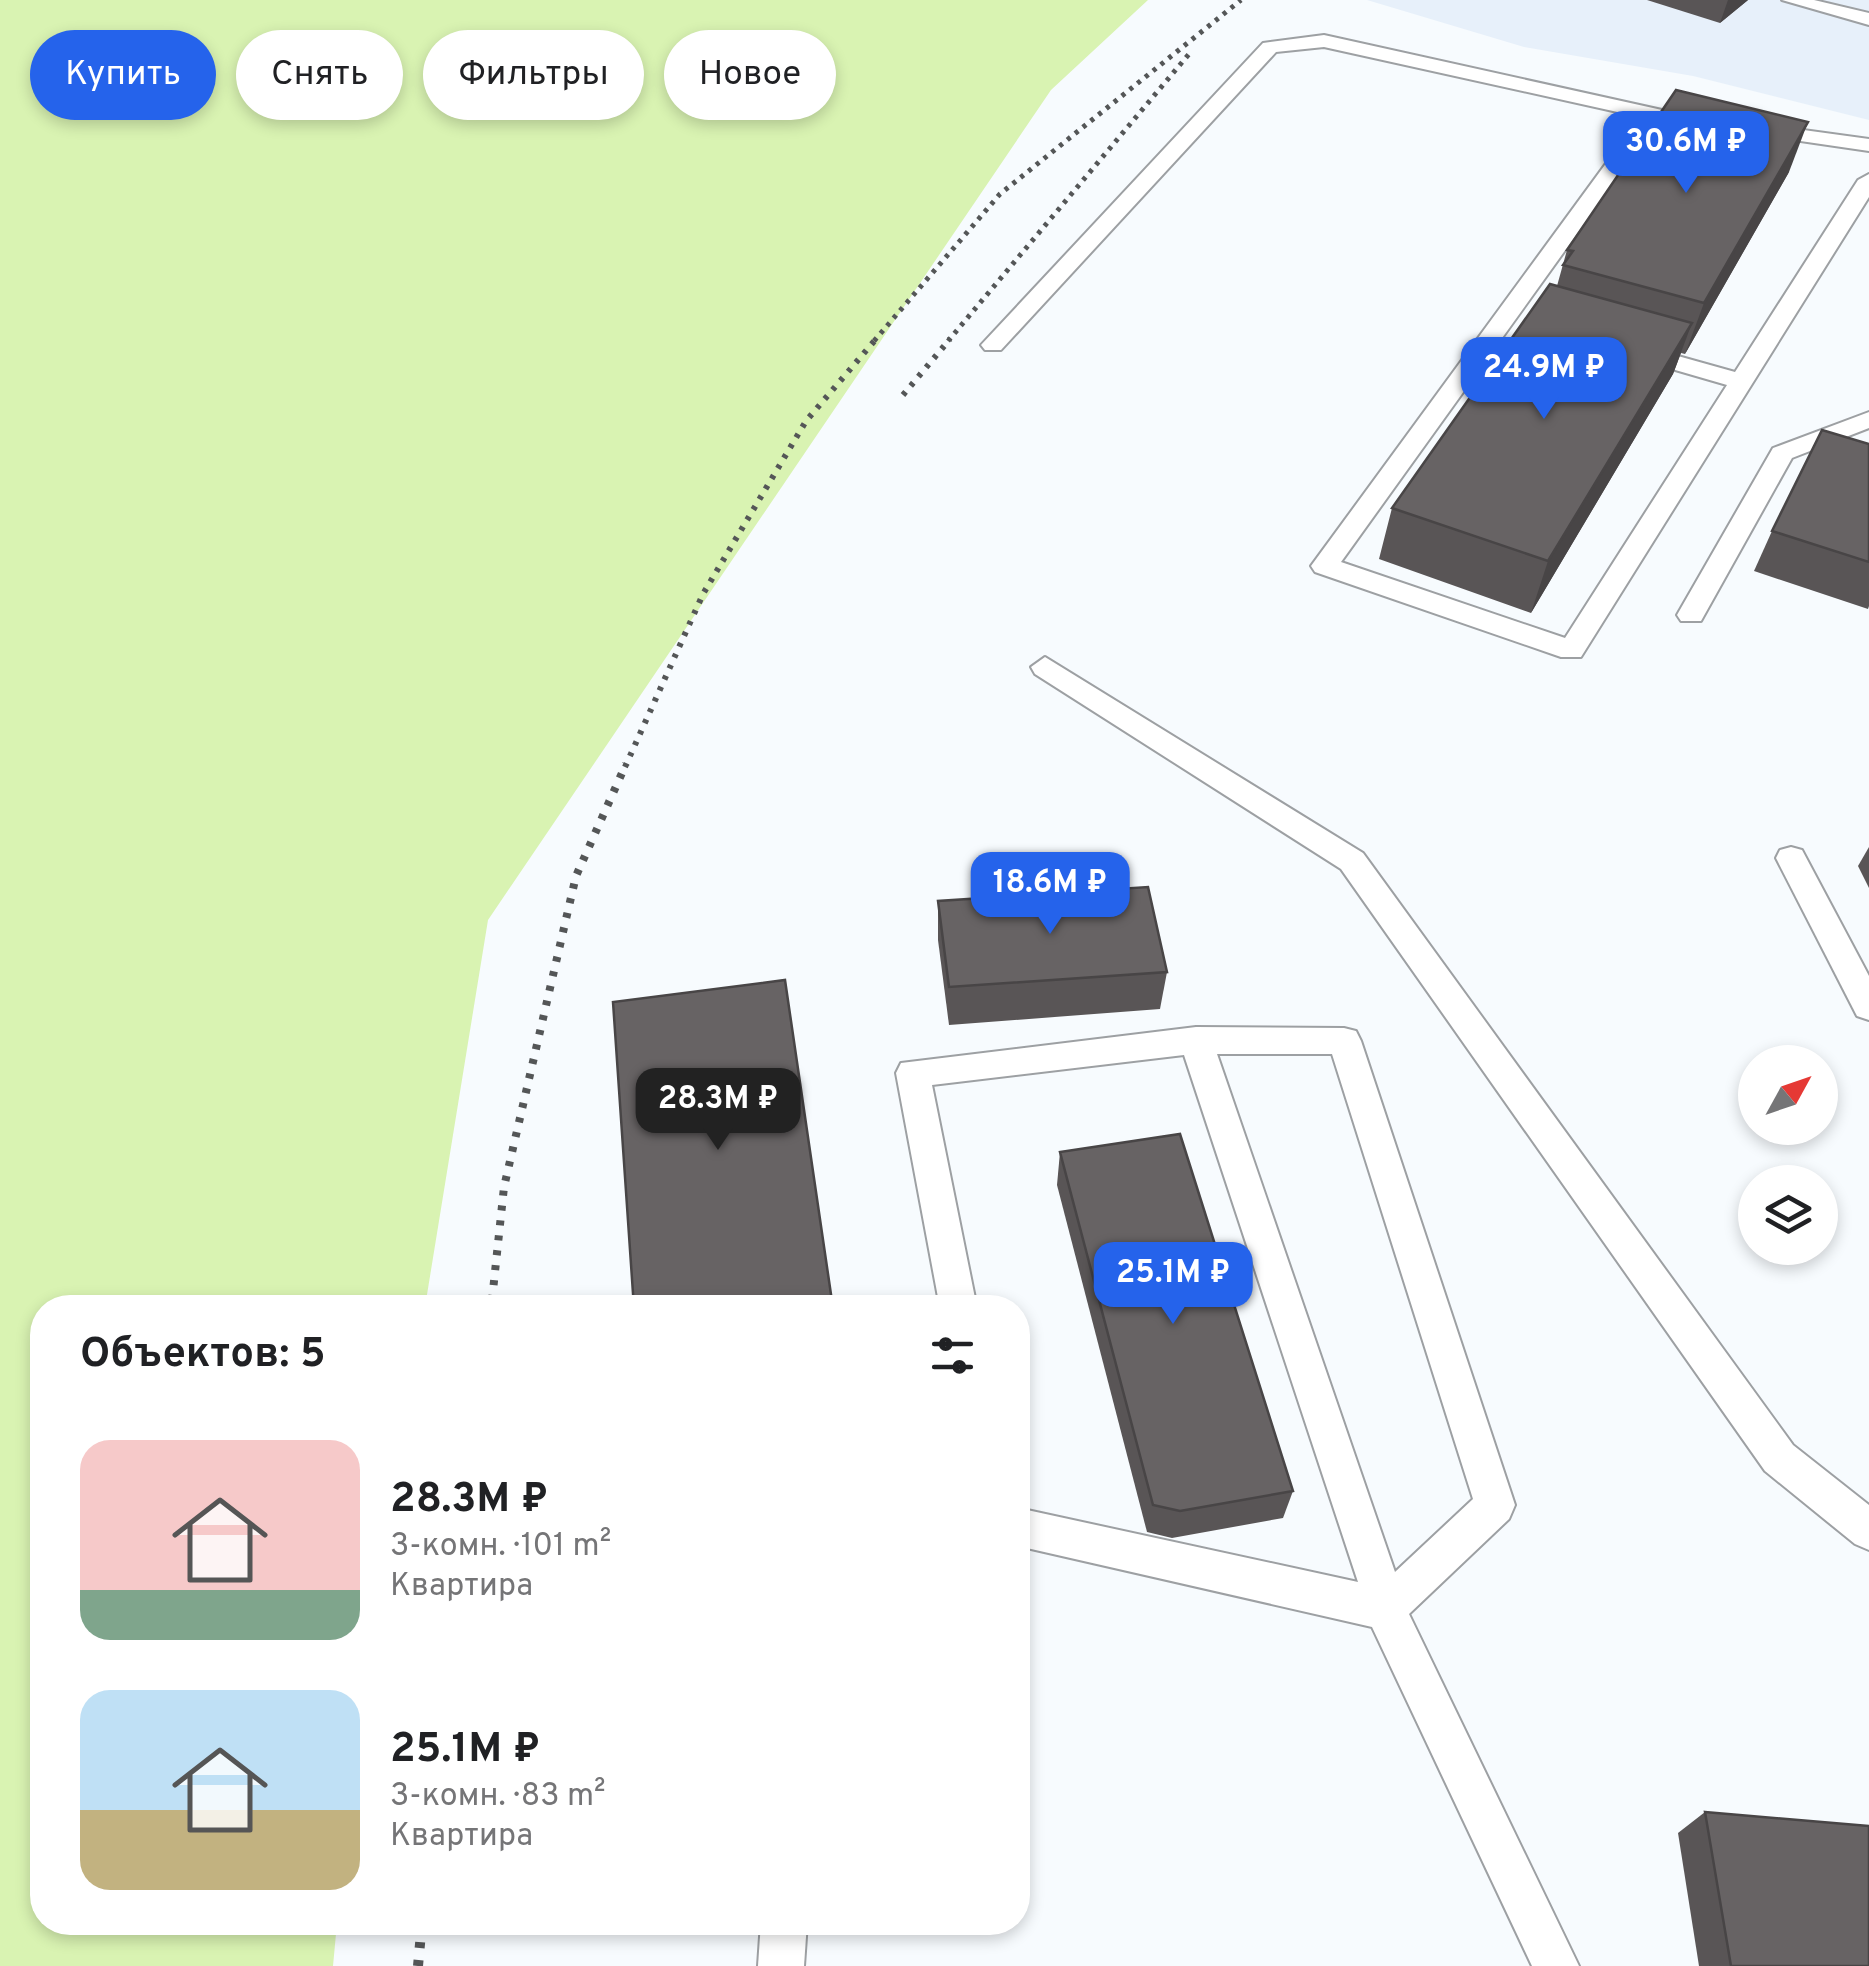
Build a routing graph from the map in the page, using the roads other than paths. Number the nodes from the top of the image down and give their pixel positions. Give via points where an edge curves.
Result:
1 (1791, 0) edge
2 (1833, 4) edge
3 (1869, 19) edge
4 (1652, 116) junction
5 (1691, 121) edge
6 (1731, 126) edge
7 (1869, 145) edge
8 (1869, 180) edge
9 (993, 344) dead end
10 (1615, 346) edge
11 (1741, 382) junction
12 (1869, 418) edge
13 (1691, 615) dead end
14 (1045, 667) dead end
15 (1791, 858) dead end
16 (1869, 1007) edge
17 (1196, 1040) junction
18 (956, 1295) edge
19 (1030, 1530) edge
20 (1869, 1530) edge
21 (1386, 1609) junction
22 (783, 1935) edge
23 (781, 1966) edge
24 (1556, 1966) edge

1 - 2 lane
2 - 3 lane
4 - 5 lane
4 - 9 lane via 1324,41 1270,47
4 - 11 lane via 1516,317 1324,566 1570,650
6 - 7 lane
8 - 11 lane
10 - 11 lane
12 - 13 lane via 1782,453
14 - 20 lane via 1352,861 1779,1458
15 - 16 lane
17 - 18 lane via 913,1073
17 - 21 lane
17 - 21 lane via 1344,1042 1496,1504
19 - 21 lane
21 - 24 lane
22 - 23 lane

